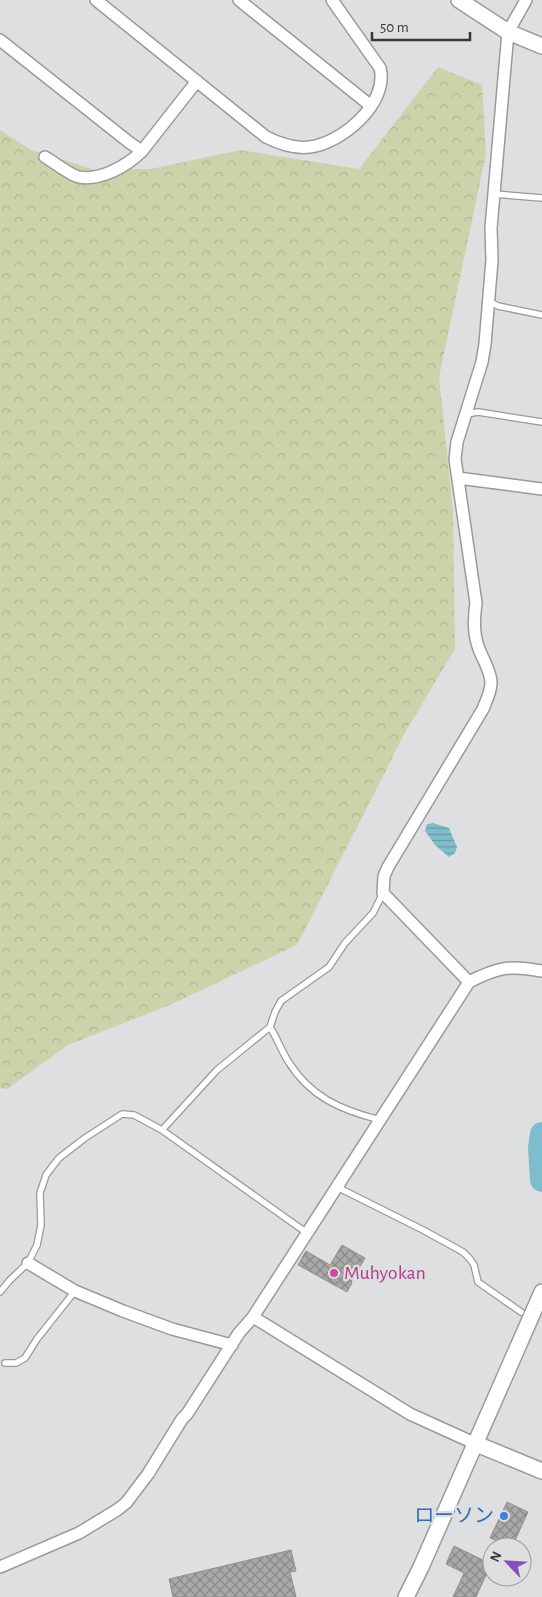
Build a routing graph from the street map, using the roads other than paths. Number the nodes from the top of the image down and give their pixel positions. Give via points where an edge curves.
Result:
1 (96, 0) edge
2 (239, 0) edge
3 (332, 0) edge
4 (459, 0) edge
5 (526, 0) edge
6 (508, 32) junction
7 (0, 40) edge
8 (542, 46) edge
9 (197, 80) junction
10 (371, 106) junction
11 (142, 151) junction
12 (45, 158) dead end
13 (494, 194) junction
14 (542, 198) edge
15 (488, 301) junction
16 (542, 315) edge
17 (466, 414) junction
18 (542, 422) edge
19 (458, 478) junction
20 (542, 489) edge
21 (383, 893) junction
22 (539, 970) edge
23 (469, 982) junction
24 (270, 1026) junction
25 (380, 1120) junction
26 (162, 1130) junction
27 (337, 1187) junction
28 (307, 1233) junction
29 (28, 1263) junction
30 (75, 1290) junction
31 (0, 1292) edge
32 (542, 1292) edge
33 (521, 1312) dead end
34 (253, 1317) junction
35 (232, 1344) junction
36 (5, 1363) dead end
37 (474, 1443) junction
38 (542, 1471) edge
39 (0, 1567) edge
40 (406, 1597) edge

1 - 9 street
2 - 10 street
3 - 10 street via 380,68 382,76
4 - 6 street
5 - 6 street
6 - 8 street
6 - 13 street
7 - 11 street
9 - 10 street via 266,137 298,148 334,139
9 - 11 street
11 - 12 street via 122,166 99,176 78,177
13 - 14 lane
13 - 15 street
15 - 16 lane
15 - 17 street via 482,362
17 - 18 lane via 478,412
17 - 19 street via 457,442
19 - 20 street
19 - 21 street via 475,595 476,641 491,683 483,709 388,867
21 - 23 street
21 - 24 lane via 373,913 345,943 330,967 281,1001
22 - 23 street via 510,967 494,970
23 - 25 street
24 - 25 lane via 289,1063 320,1097
24 - 26 lane via 216,1070
25 - 27 street
26 - 28 lane
26 - 29 lane via 134,1114 122,1114 59,1158 46,1175 40,1193 40,1233
27 - 28 street
27 - 33 lane via 463,1252 474,1265 478,1282
28 - 34 street
29 - 30 street
29 - 31 lane
30 - 35 street via 172,1329
30 - 36 lane via 25,1358 16,1363
32 - 37 street
34 - 35 street
34 - 37 street via 410,1414
35 - 39 street via 126,1503 79,1533
37 - 38 street
37 - 40 street

